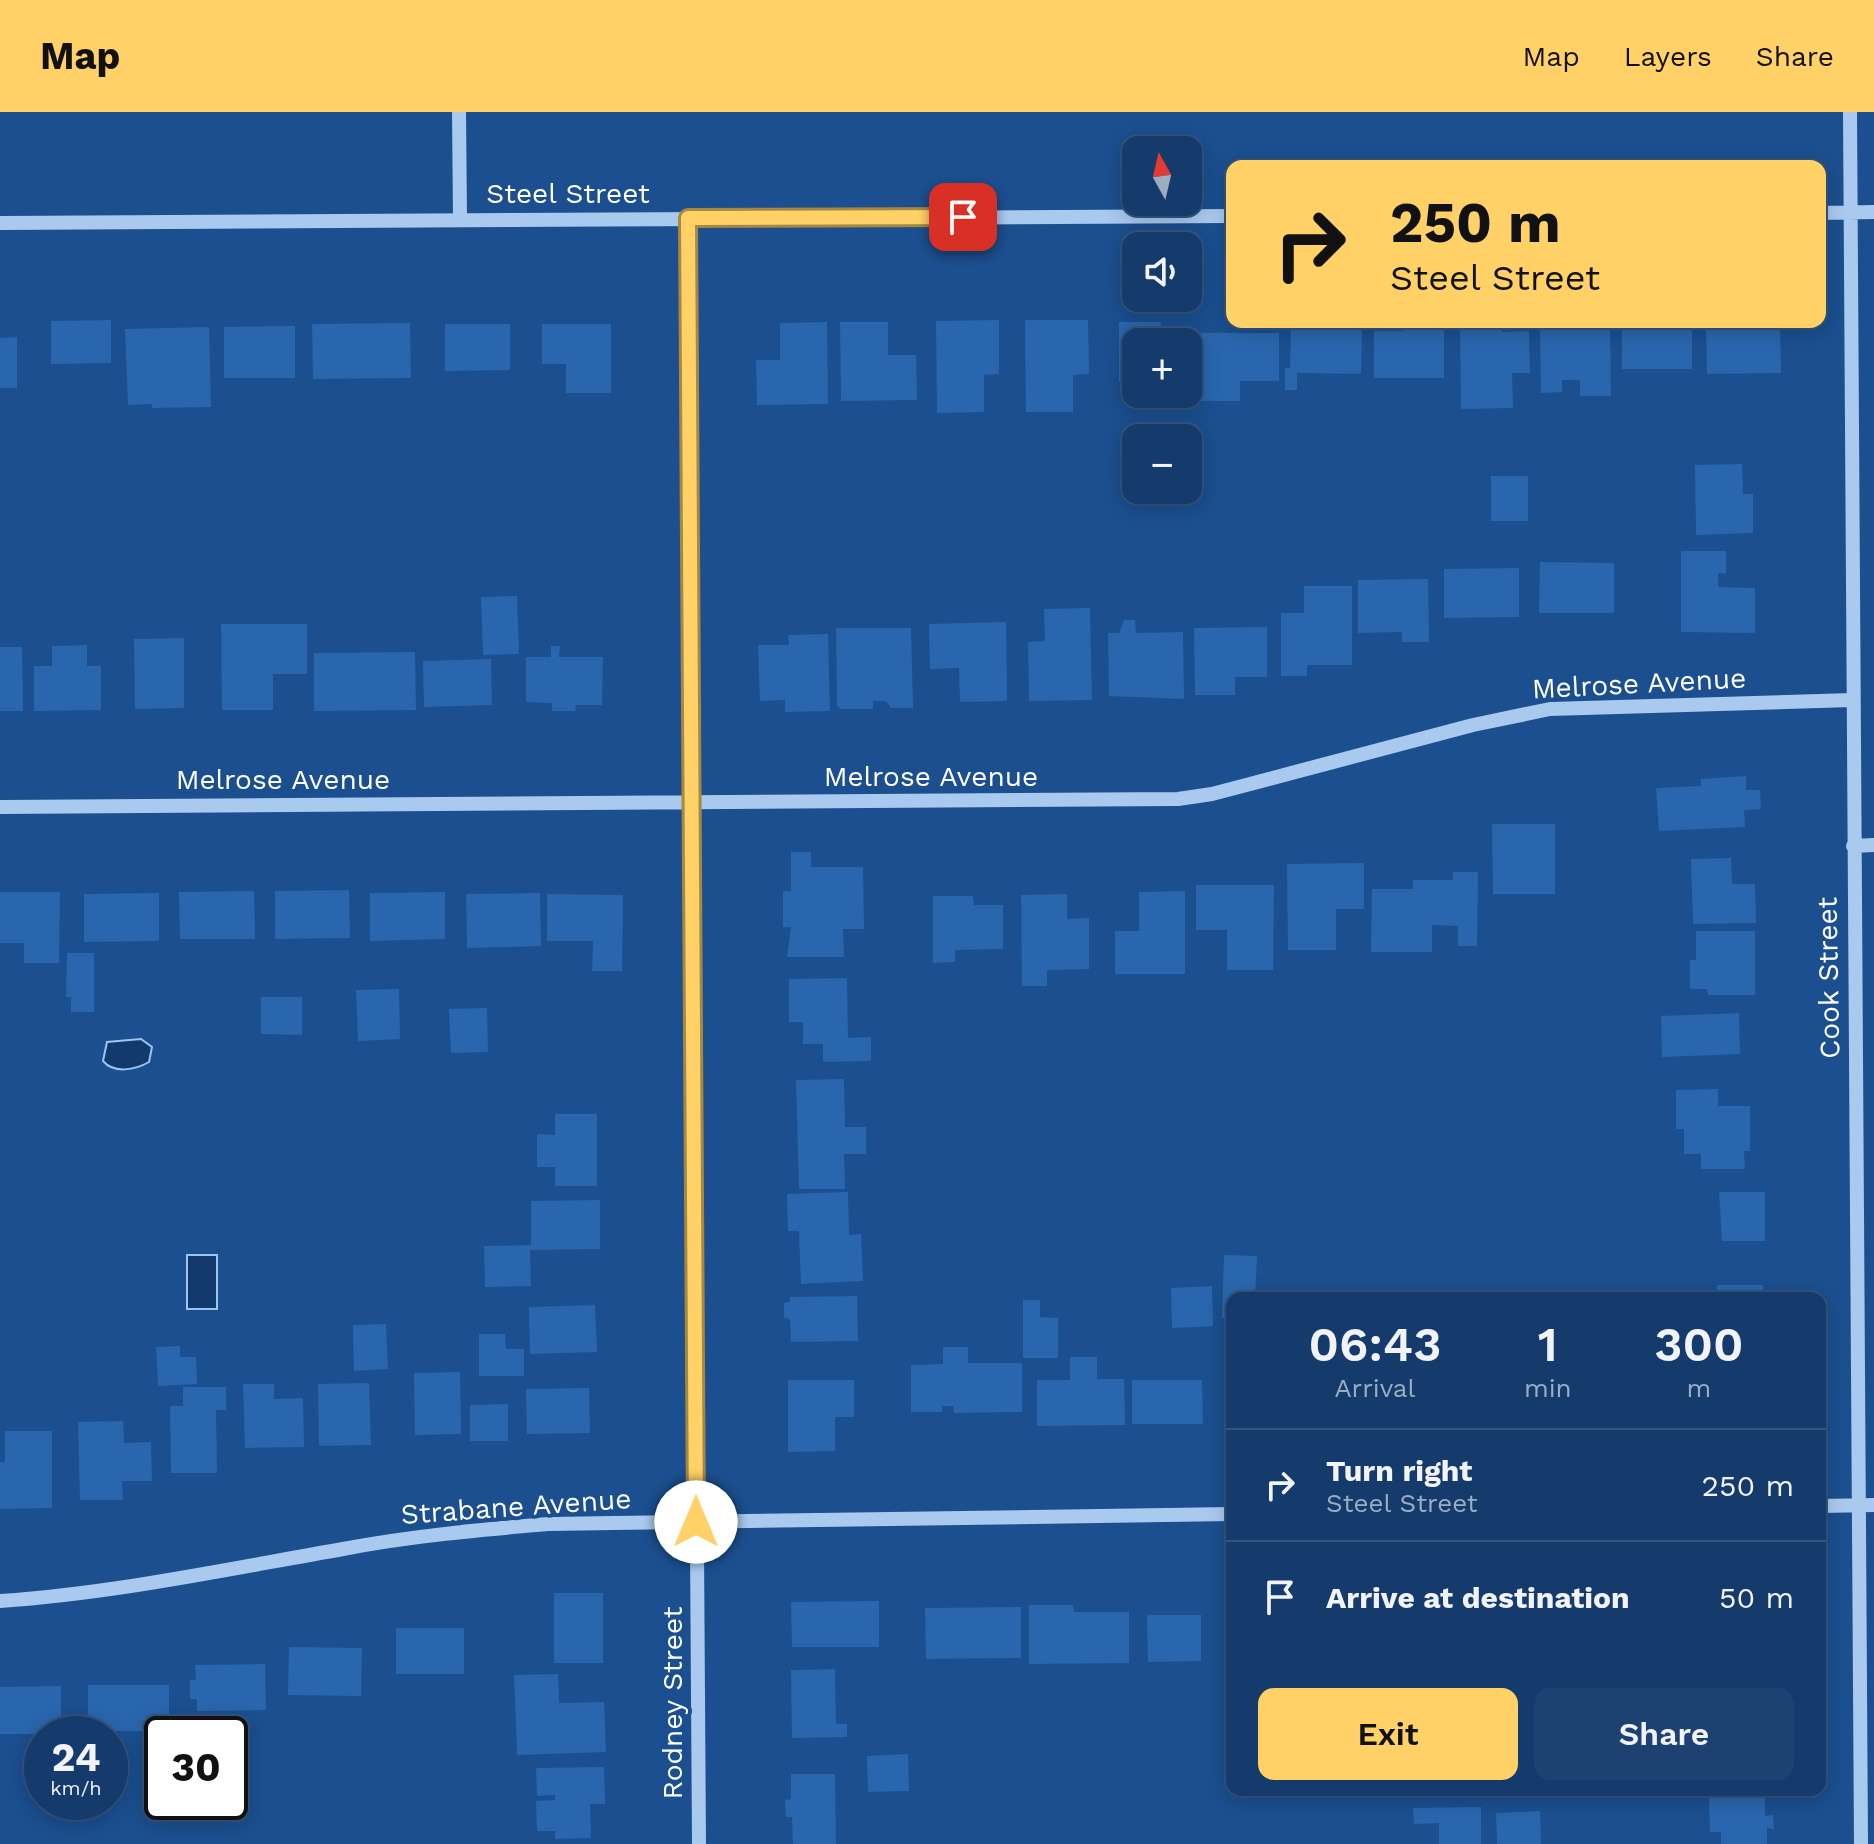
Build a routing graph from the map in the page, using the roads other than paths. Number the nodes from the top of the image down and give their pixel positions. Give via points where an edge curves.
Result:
1 (459, 112) edge
2 (1850, 112) edge
3 (1874, 212) edge
4 (1826, 213) edge
5 (1849, 213) junction
6 (1226, 216) edge
7 (688, 218) junction
8 (460, 219) junction
9 (0, 223) edge
10 (1852, 700) junction
11 (691, 803) junction
12 (0, 807) edge
13 (1874, 845) edge
14 (1853, 846) junction
15 (1866, 1505) edge
16 (1826, 1506) edge
17 (1226, 1514) edge
18 (696, 1522) junction
19 (0, 1601) edge
20 (699, 1844) edge
21 (1861, 1844) edge

1 - 8 street
2 - 5 street, Cook Street
3 - 5 street
4 - 5 street
5 - 10 street, Cook Street
6 - 7 street, Steel Street
7 - 8 street, Steel Street
7 - 11 street, Rodney Street
8 - 9 street, Steel Street
10 - 11 street, Melrose Avenue via 1550,709 1178,799
10 - 14 street, Cook Street
11 - 12 street, Melrose Avenue
11 - 18 street, Rodney Street
13 - 14 street
14 - 15 street, Cook Street
15 - 16 street
15 - 21 street, Cook Street
17 - 18 street, Strabane Avenue
18 - 19 street, Strabane Avenue via 548,1524 443,1533 185,1580
18 - 20 street, Rodney Street

